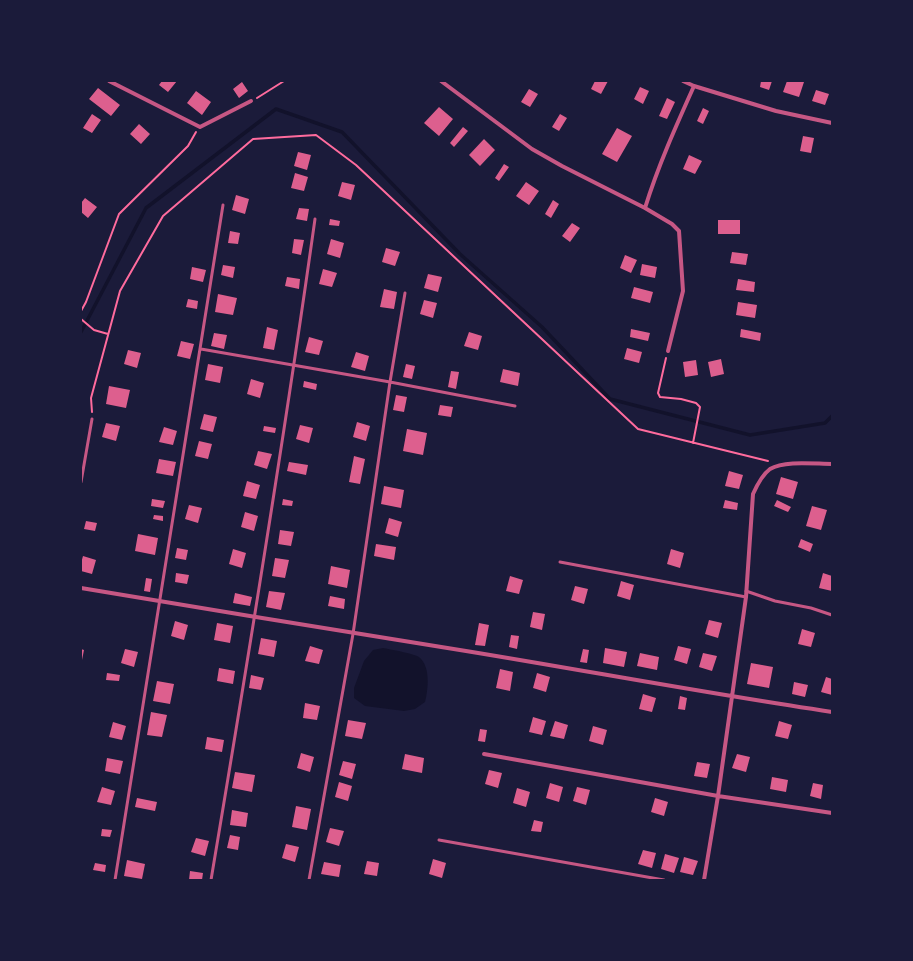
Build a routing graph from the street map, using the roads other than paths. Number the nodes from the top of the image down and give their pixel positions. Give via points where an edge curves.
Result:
1 (109, 81) edge
2 (441, 81) edge
3 (683, 81) edge
4 (694, 86) junction
5 (251, 101) road end
6 (832, 123) edge
7 (223, 206) dead end
8 (645, 208) junction
9 (315, 219) dead end
10 (405, 294) dead end
11 (200, 349) junction
12 (668, 351) road end
13 (294, 365) junction
14 (390, 382) junction
15 (514, 406) dead end
16 (92, 419) road end
17 (832, 464) edge
18 (81, 482) edge
19 (560, 562) dead end
20 (81, 588) edge
21 (746, 591) junction
22 (746, 597) junction
23 (160, 602) junction
24 (832, 615) edge
25 (255, 616) junction
26 (353, 634) junction
27 (732, 697) junction
28 (832, 712) edge
29 (484, 754) dead end
30 (718, 796) junction
31 (832, 813) edge
32 (439, 840) dead end
33 (115, 880) edge
34 (210, 880) edge
35 (309, 880) edge
36 (664, 880) edge
37 (704, 880) edge

1 - 5 street via 200,127
2 - 8 street via 532,149
3 - 4 street
4 - 6 street
4 - 8 street via 669,141
7 - 11 lane
8 - 12 street via 679,231 683,291
9 - 13 lane
10 - 14 lane
11 - 13 lane
11 - 23 lane
13 - 14 lane
13 - 25 lane
14 - 15 lane
14 - 26 lane
16 - 18 lane
17 - 21 street via 781,464 770,469 759,481 753,494
19 - 22 lane
20 - 23 street
21 - 22 street
21 - 24 lane
22 - 27 street
23 - 25 street
23 - 33 lane
25 - 26 street
25 - 34 lane
26 - 27 street
26 - 35 lane
27 - 28 street
27 - 30 street
29 - 30 street
30 - 31 street
30 - 37 street
32 - 36 lane

